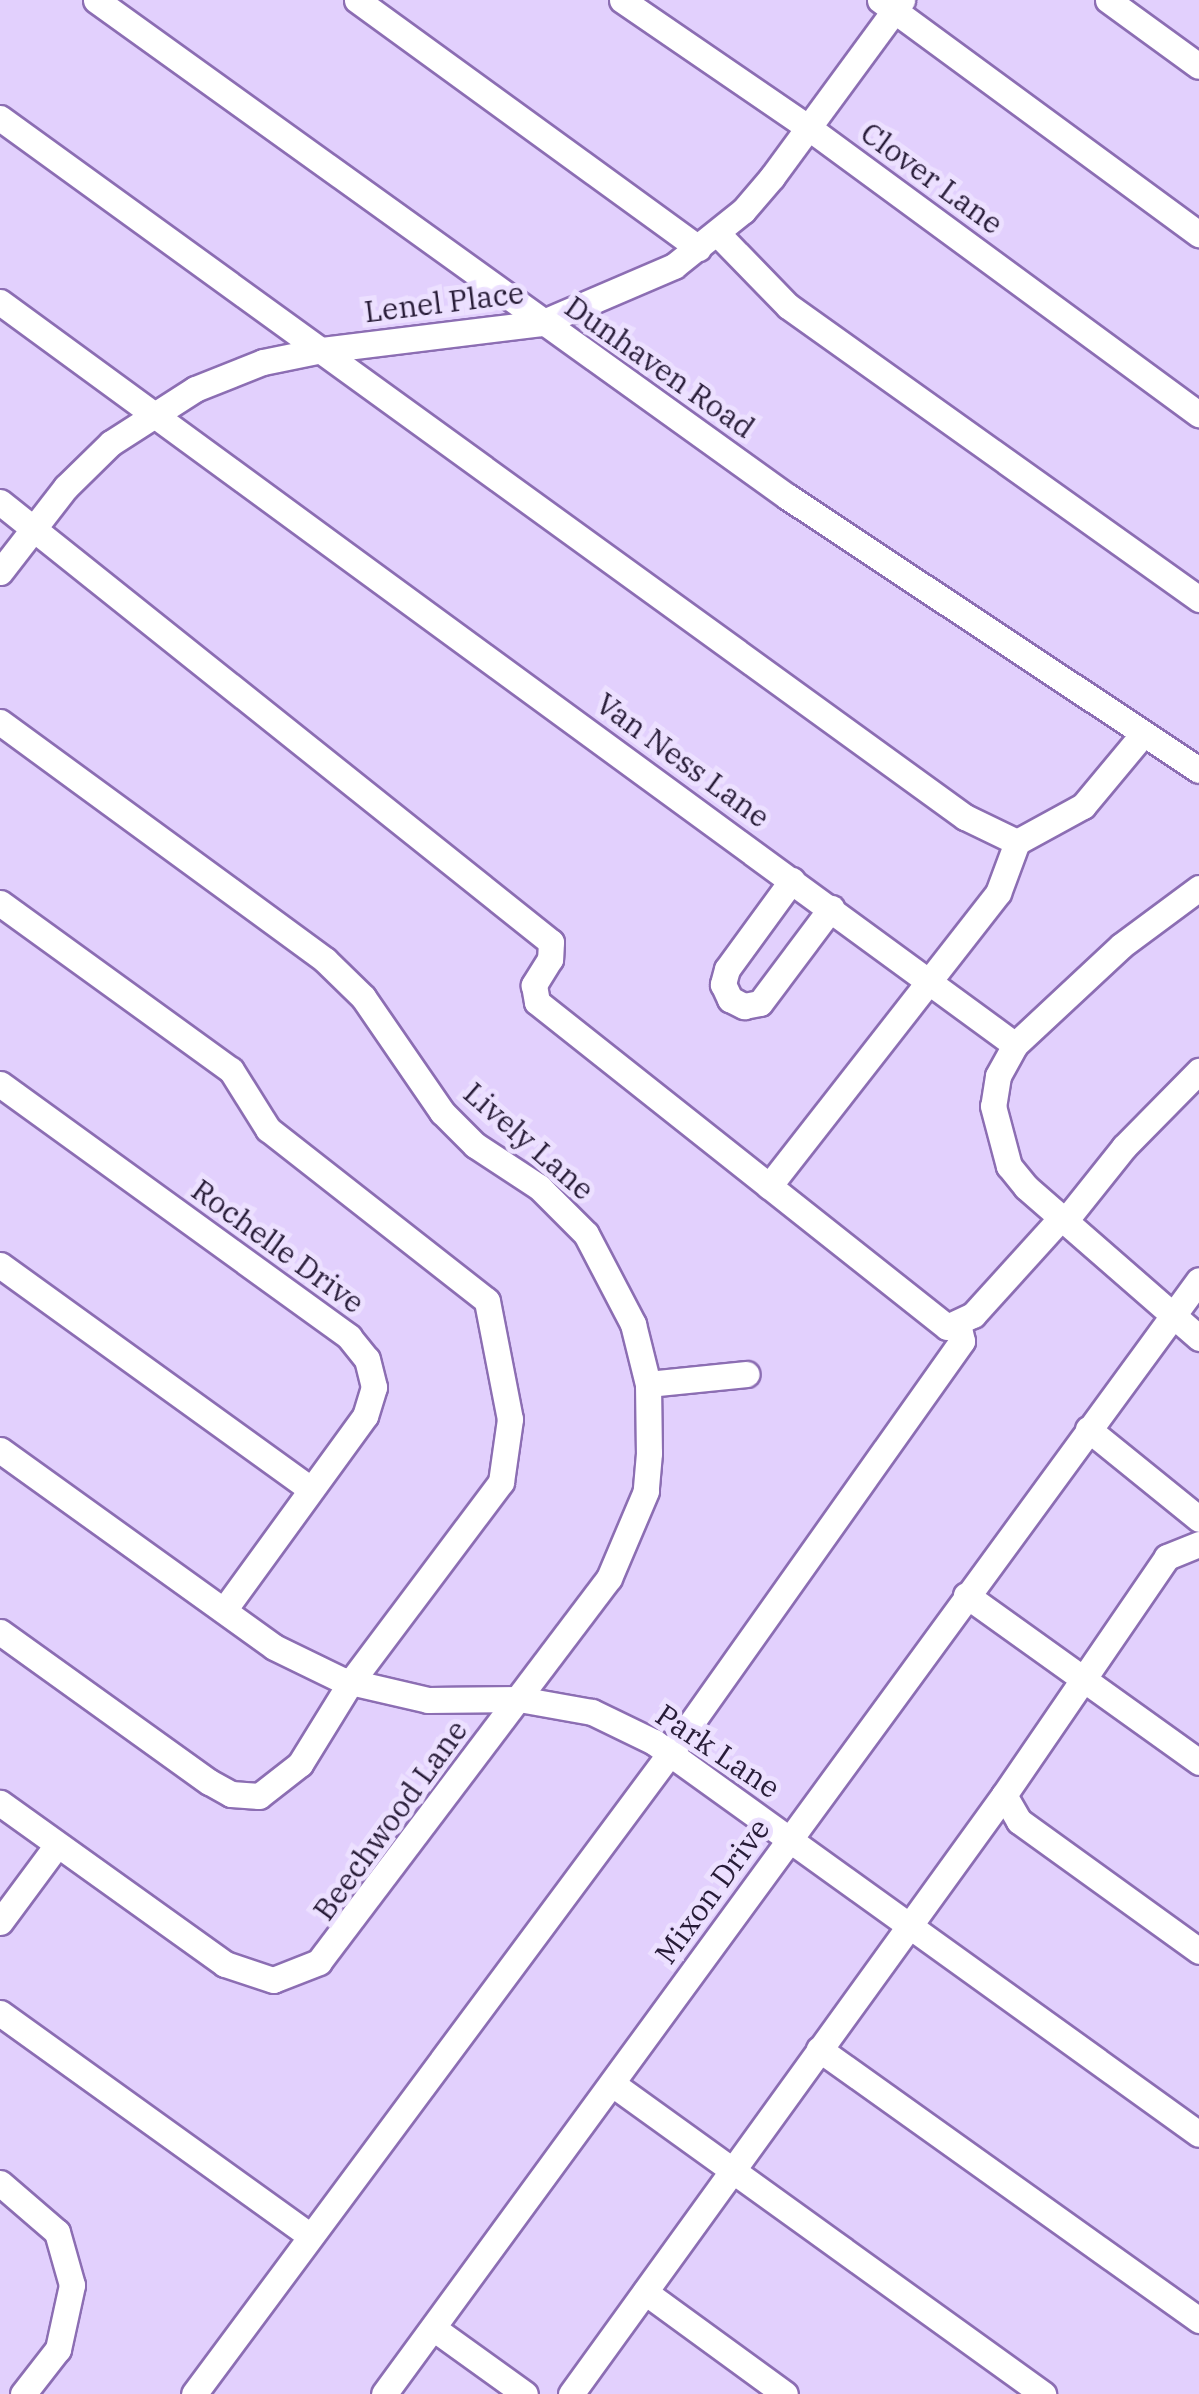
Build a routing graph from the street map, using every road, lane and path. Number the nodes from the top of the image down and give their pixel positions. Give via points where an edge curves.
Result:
1 (96, 0) edge
2 (357, 0) edge
3 (622, 0) edge
4 (1108, 0) edge
5 (892, 3) edge
6 (1199, 66) edge
7 (0, 118) edge
8 (809, 128) junction
9 (1199, 234) edge
10 (708, 241) junction
11 (0, 302) edge
12 (541, 323) junction
13 (322, 350) junction
14 (150, 412) junction
15 (1199, 414) edge
16 (0, 502) edge
17 (32, 527) junction
18 (0, 572) edge
19 (1199, 599) edge
20 (0, 722) edge
21 (1144, 734) junction
22 (1199, 770) edge
23 (1017, 842) junction
24 (792, 880) junction
25 (1199, 888) edge
26 (0, 903) edge
27 (830, 908) junction
28 (930, 982) junction
29 (1016, 1045) junction
30 (1199, 1071) edge
31 (0, 1084) edge
32 (769, 1186) junction
33 (1063, 1219) junction
34 (0, 1265) edge
35 (1199, 1280) edge
36 (1172, 1314) junction
37 (958, 1324) junction
38 (1199, 1338) edge
39 (746, 1374) dead end
40 (648, 1384) junction
41 (1088, 1429) junction
42 (0, 1450) edge
43 (311, 1490) junction
44 (1199, 1519) edge
45 (1199, 1544) edge
46 (966, 1595) junction
47 (224, 1610) junction
48 (0, 1632) edge
49 (1084, 1680) junction
50 (350, 1683) junction
51 (519, 1699) junction
52 (670, 1753) junction
53 (1199, 1762) edge
54 (1004, 1795) junction
55 (0, 1804) edge
56 (790, 1838) junction
57 (58, 1845) junction
58 (0, 1922) edge
59 (910, 1926) junction
60 (1199, 1950) edge
61 (0, 2013) edge
62 (819, 2049) junction
63 (614, 2085) junction
64 (1199, 2134) edge
65 (730, 2170) junction
66 (0, 2183) edge
67 (310, 2236) junction
68 (645, 2292) junction
69 (1199, 2320) edge
70 (433, 2328) junction
71 (23, 2394) edge
72 (194, 2394) edge
73 (384, 2394) edge
74 (525, 2394) edge
75 (571, 2394) edge
76 (785, 2394) edge
77 (1042, 2394) edge

1 - 12 street, Dunhaven Road
2 - 10 street
3 - 8 street, Clover Lane
4 - 6 street
5 - 8 street, Lenel Place
5 - 9 street
7 - 13 street
8 - 10 street, Lenel Place
8 - 15 street, Clover Lane
10 - 12 street, Lenel Place via 634,288
10 - 19 street via 788,306
11 - 14 street, Van Ness Lane
12 - 13 street, Lenel Place
12 - 21 street, Dunhaven Road
13 - 14 street, Lenel Place via 228,374
13 - 23 street via 965,817
14 - 17 street, Lenel Place via 111,443
14 - 24 street, Van Ness Lane
16 - 17 street
17 - 18 street, Lenel Place
17 - 32 street via 551,942 550,959 534,985 537,1002
20 - 40 street, Lively Lane via 325,960 363,998 442,1112 476,1146 539,1187 586,1234 634,1324
21 - 22 street, Dunhaven Road
21 - 23 street via 1084,806
23 - 28 street via 998,893
24 - 27 street, Van Ness Lane
24 - 27 street via 727,968 723,984 730,999 744,1006 760,1003
25 - 29 street via 1121,946
26 - 50 street via 231,1070 268,1129 487,1302 510,1419 500,1482
27 - 28 street, Van Ness Lane
28 - 29 street, Van Ness Lane
28 - 32 street
29 - 33 street via 998,1076 992,1106 997,1138 1009,1166
30 - 33 street
31 - 43 street, Rochelle Drive via 349,1337 367,1359 374,1387 365,1416
32 - 37 street via 947,1327
33 - 36 street
33 - 37 street
34 - 43 street
35 - 36 street, Mixon Drive
36 - 38 street
36 - 41 street, Mixon Drive
37 - 52 street via 962,1341
39 - 40 street
40 - 51 street, Lively Lane via 646,1491 609,1578
41 - 44 street
41 - 46 street, Mixon Drive
42 - 47 street, Park Lane
43 - 47 street, Rochelle Drive
45 - 49 street via 1167,1556
46 - 49 street
46 - 56 street, Mixon Drive
47 - 50 street, Park Lane via 274,1648
48 - 50 street via 231,1794 259,1796 280,1784 335,1717
49 - 53 street
49 - 54 street
50 - 51 street, Park Lane via 428,1700
51 - 52 street, Park Lane via 592,1712
51 - 57 street, Beechwood Lane via 336,1948 298,1973 273,1980 225,1964
52 - 56 street, Park Lane
52 - 67 street
54 - 59 street
54 - 60 street via 1018,1821
55 - 57 street, Beechwood Lane
56 - 59 street, Park Lane
56 - 63 street, Mixon Drive
57 - 58 street
59 - 62 street
59 - 64 street, Park Lane
61 - 67 street
62 - 65 street
62 - 69 street
63 - 65 street
63 - 70 street, Mixon Drive
65 - 68 street
65 - 77 street
66 - 71 street via 57,2232 68,2262 69,2319 58,2350
67 - 72 street
68 - 75 street
68 - 76 street
70 - 73 street, Mixon Drive
70 - 74 street

